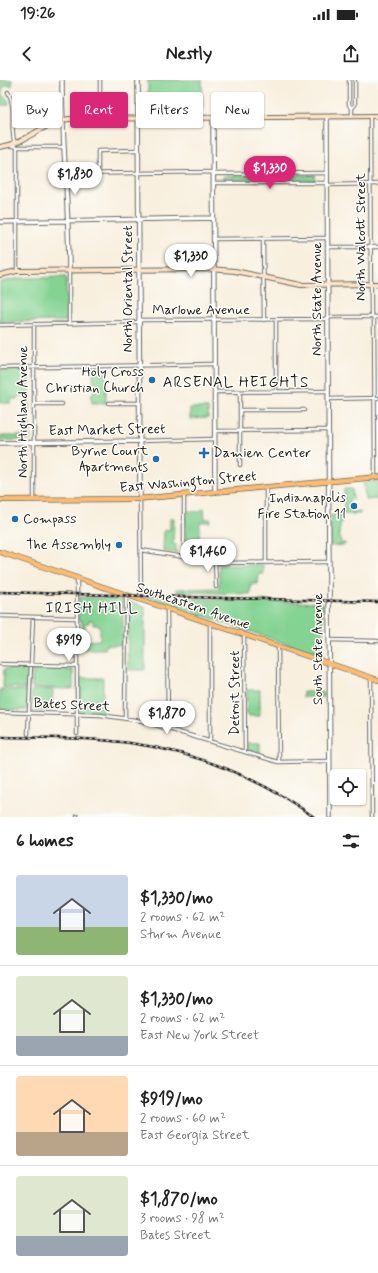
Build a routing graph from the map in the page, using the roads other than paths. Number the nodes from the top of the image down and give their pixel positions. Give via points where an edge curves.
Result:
1 (62, 80) edge
2 (100, 80) edge
3 (138, 80) edge
4 (350, 80) edge
5 (355, 80) edge
6 (8, 92) dead end
7 (100, 92) edge
8 (138, 92) edge
9 (352, 108) junction
10 (352, 116) junction
11 (370, 116) junction
12 (378, 116) edge
13 (327, 117) junction
14 (264, 118) edge
15 (63, 120) junction
16 (70, 120) edge
17 (138, 128) edge
18 (213, 128) edge
19 (22, 140) junction
20 (14, 145) junction
21 (63, 146) junction
22 (0, 147) edge
23 (26, 147) junction
24 (138, 150) junction
25 (138, 173) junction
26 (213, 173) junction
27 (327, 173) junction
28 (65, 174) junction
29 (98, 174) junction
30 (213, 183) junction
31 (327, 184) junction
32 (370, 184) junction
33 (378, 184) edge
34 (213, 218) junction
35 (138, 219) junction
36 (69, 220) junction
37 (0, 222) edge
38 (17, 222) junction
39 (327, 238) junction
40 (214, 239) junction
41 (263, 239) junction
42 (370, 247) junction
43 (378, 247) edge
44 (327, 248) junction
45 (139, 270) junction
46 (214, 270) junction
47 (17, 271) junction
48 (69, 272) junction
49 (0, 275) edge
50 (264, 277) junction
51 (371, 284) junction
52 (378, 284) edge
53 (328, 285) junction
54 (372, 317) junction
55 (378, 317) edge
56 (328, 318) junction
57 (214, 320) junction
58 (264, 320) junction
59 (276, 320) junction
60 (139, 322) junction
61 (69, 323) junction
62 (34, 324) junction
63 (0, 325) edge
64 (214, 364) junction
65 (139, 366) junction
66 (34, 367) junction
67 (0, 368) edge
68 (276, 391) junction
69 (328, 391) junction
70 (214, 392) junction
71 (240, 392) junction
72 (374, 398) junction
73 (378, 398) edge
74 (328, 399) junction
75 (109, 403) dead end
76 (139, 403) junction
77 (34, 404) junction
78 (62, 404) dead end
79 (240, 410) junction
80 (304, 410) dead end
81 (328, 430) junction
82 (214, 431) junction
83 (240, 431) junction
84 (214, 439) junction
85 (140, 441) junction
86 (34, 442) junction
87 (0, 443) edge
88 (240, 465) dead end
89 (376, 477) edge
90 (328, 481) junction
91 (266, 487) junction
92 (215, 492) junction
93 (184, 494) junction
94 (140, 498) junction
95 (0, 500) edge
96 (34, 500) junction
97 (142, 550) junction
98 (0, 552) edge
99 (184, 556) junction
100 (215, 558) dead end
101 (216, 562) junction
102 (328, 562) junction
103 (266, 563) junction
104 (77, 578) junction
105 (216, 587) dead end
106 (126, 595) junction
107 (138, 599) junction
108 (167, 609) junction
109 (0, 616) edge
110 (33, 617) junction
111 (76, 618) junction
112 (210, 623) junction
113 (244, 635) junction
114 (329, 640) junction
115 (378, 641) edge
116 (278, 646) junction
117 (329, 663) junction
118 (0, 664) edge
119 (31, 665) junction
120 (77, 666) junction
121 (371, 678) junction
122 (378, 680) edge
123 (0, 712) edge
124 (29, 713) junction
125 (77, 715) junction
126 (125, 719) junction
127 (168, 728) junction
128 (28, 734) dead end
129 (77, 734) dead end
130 (210, 741) junction
131 (245, 752) junction
132 (330, 761) junction
133 (278, 762) junction
134 (330, 817) edge
135 (372, 817) edge

1 - 15 street
2 - 7 street
3 - 8 street, North Oriental Street
4 - 9 street via 349,105
5 - 9 street via 355,105
6 - 20 street via 13,100
9 - 10 street
10 - 11 main road
10 - 13 main road
11 - 12 main road
11 - 32 street, North Walcott Street
13 - 14 main road
13 - 27 street, North State Avenue
15 - 16 main road
15 - 19 main road via 44,127
15 - 21 street
17 - 24 street, North Oriental Street
18 - 26 street
19 - 20 main road
19 - 23 street
20 - 22 main road
20 - 23 street
20 - 38 street
21 - 23 street
21 - 28 street
24 - 25 street, North Oriental Street
24 - 29 street via 98,151
25 - 26 street
25 - 29 street
25 - 35 street, North Oriental Street
26 - 27 street
26 - 30 street
27 - 31 street, North State Avenue
28 - 29 street
28 - 36 street
30 - 31 street
30 - 34 street
31 - 32 street
31 - 39 street, North State Avenue
32 - 33 street
32 - 42 street, North Walcott Street
34 - 35 street
34 - 40 street
35 - 36 street
35 - 45 street, North Oriental Street
36 - 38 street
36 - 48 street
37 - 38 street
38 - 47 street
39 - 41 street
39 - 44 street, North State Avenue
40 - 41 street
40 - 46 street
41 - 50 street
42 - 43 street
42 - 44 street
42 - 51 street, North Walcott Street
44 - 53 street, North State Avenue
45 - 46 main road
45 - 48 main road
45 - 60 street, North Oriental Street
46 - 50 main road
46 - 57 street
47 - 48 main road
47 - 49 main road
48 - 61 street
50 - 53 main road via 296,284
50 - 58 street
51 - 52 main road
51 - 53 main road
51 - 54 street, North Walcott Street
53 - 56 street, North State Avenue
54 - 55 street, Marlowe Avenue
54 - 56 street, Marlowe Avenue
54 - 72 street, North Walcott Street
56 - 59 street, Marlowe Avenue
56 - 69 street, North State Avenue
57 - 58 street, Marlowe Avenue
57 - 60 street, Marlowe Avenue
57 - 64 street
58 - 59 street, Marlowe Avenue
59 - 68 street
60 - 61 street, Marlowe Avenue
60 - 65 street, North Oriental Street
61 - 62 street, Marlowe Avenue
62 - 63 street, Marlowe Avenue
62 - 66 street, North Highland Avenue
64 - 65 street
64 - 70 street
65 - 66 street
65 - 76 street, North Oriental Street
66 - 67 street
66 - 77 street, North Highland Avenue
68 - 69 street
68 - 71 street
69 - 74 street, North State Avenue
70 - 71 street
70 - 82 street
71 - 79 street
72 - 73 street
72 - 74 street
72 - 89 street, North Walcott Street
74 - 81 street, North State Avenue
75 - 76 street
76 - 85 street, North Oriental Street
77 - 78 street
77 - 86 street, North Highland Avenue
79 - 80 street
79 - 83 street
81 - 83 street
81 - 90 street, North State Avenue
82 - 83 street
82 - 84 street
83 - 88 street
84 - 85 street, East Market Street
84 - 92 street
85 - 86 street, East Market Street
85 - 94 street, North Oriental Street
86 - 87 street, East Market Street
86 - 96 street, North Highland Avenue
89 - 90 main road, East Washington Street
90 - 91 main road, East Washington Street
90 - 102 street, South State Avenue
91 - 92 main road, East Washington Street
91 - 103 street
92 - 93 main road, East Washington Street
93 - 94 main road, East Washington Street
93 - 99 street
94 - 96 main road, East Washington Street
94 - 97 street
95 - 96 main road, East Washington Street
97 - 99 street
97 - 107 street via 141,591
98 - 104 main road, Southeastern Avenue
99 - 101 street
100 - 101 street
101 - 103 street
101 - 105 street
102 - 103 street
102 - 114 street, South State Avenue
104 - 106 main road, Southeastern Avenue
104 - 111 street
106 - 107 main road, Southeastern Avenue
106 - 126 street
107 - 108 main road, Southeastern Avenue
108 - 112 main road, Southeastern Avenue
108 - 127 street
109 - 110 street
110 - 111 street
110 - 119 street
111 - 120 street
112 - 113 main road, Southeastern Avenue
112 - 130 street
113 - 116 main road, Southeastern Avenue
113 - 131 street, Detroit Street
114 - 115 street
114 - 117 street, South State Avenue
116 - 117 main road, Southeastern Avenue
116 - 133 street
117 - 121 main road, Southeastern Avenue
117 - 132 street, South State Avenue
118 - 119 street
119 - 120 street
119 - 124 street
120 - 125 street
121 - 122 main road, Southeastern Avenue
121 - 135 street
123 - 124 street, Bates Street
124 - 125 street, Bates Street
124 - 128 street
125 - 126 street, Bates Street
125 - 129 street
126 - 127 street, Bates Street via 145,721
127 - 130 street, Bates Street
130 - 131 street, Bates Street
131 - 133 street, Bates Street
132 - 133 street, Bates Street
132 - 134 street, South State Avenue

